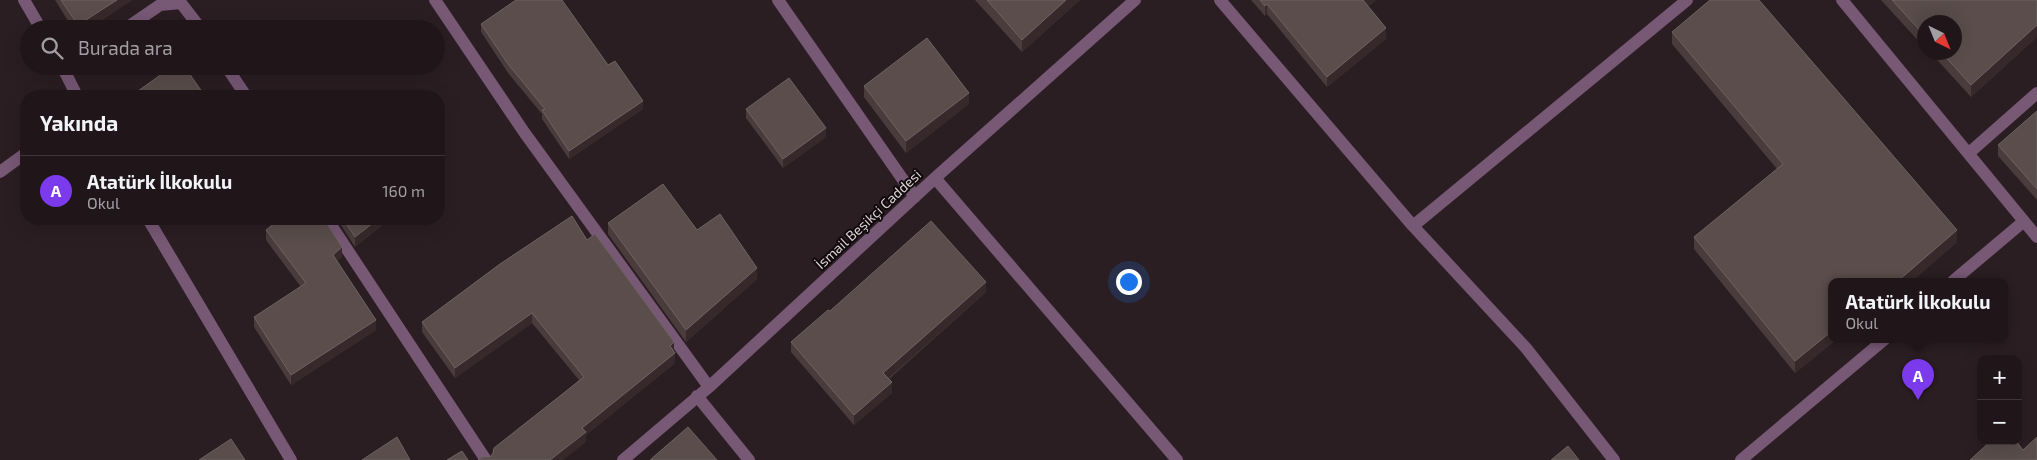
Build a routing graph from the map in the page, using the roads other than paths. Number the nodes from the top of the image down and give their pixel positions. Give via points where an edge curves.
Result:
1 (24, 0) edge
2 (435, 0) edge
3 (778, 0) edge
4 (1135, 0) edge
5 (1220, 0) edge
6 (1687, 0) edge
7 (1842, 0) edge
8 (36, 20) edge
9 (138, 20) edge
10 (194, 20) edge
11 (68, 75) edge
12 (232, 75) edge
13 (75, 90) edge
14 (242, 90) edge
15 (2037, 93) edge
16 (1969, 153) junction
17 (20, 157) edge
18 (0, 172) edge
19 (935, 178) junction
20 (915, 197) junction
21 (2023, 222) junction
22 (152, 225) edge
23 (331, 225) edge
24 (1413, 226) junction
25 (2037, 237) edge
26 (1957, 278) edge
27 (1880, 343) edge
28 (708, 387) junction
29 (697, 396) junction
30 (291, 460) edge
31 (486, 460) edge
32 (623, 460) edge
33 (748, 460) edge
34 (1177, 460) edge
35 (1614, 460) edge
36 (1741, 460) edge

1 - 8 street
2 - 28 street via 524,132
3 - 20 street
4 - 19 street, İsmail Beşikçi Caddesi
5 - 24 street
6 - 24 street
7 - 16 street
9 - 10 street via 160,5 182,3
11 - 13 street
12 - 14 street
15 - 16 street
16 - 21 street
17 - 18 street
19 - 20 street, İsmail Beşikçi Caddesi
19 - 34 street
20 - 28 street, İsmail Beşikçi Caddesi
21 - 25 street
21 - 26 street
22 - 30 street
23 - 31 street
24 - 35 street via 1526,348
27 - 36 street
28 - 29 street, İsmail Beşikçi Caddesi
29 - 32 street, İsmail Beşikçi Caddesi
29 - 33 street

